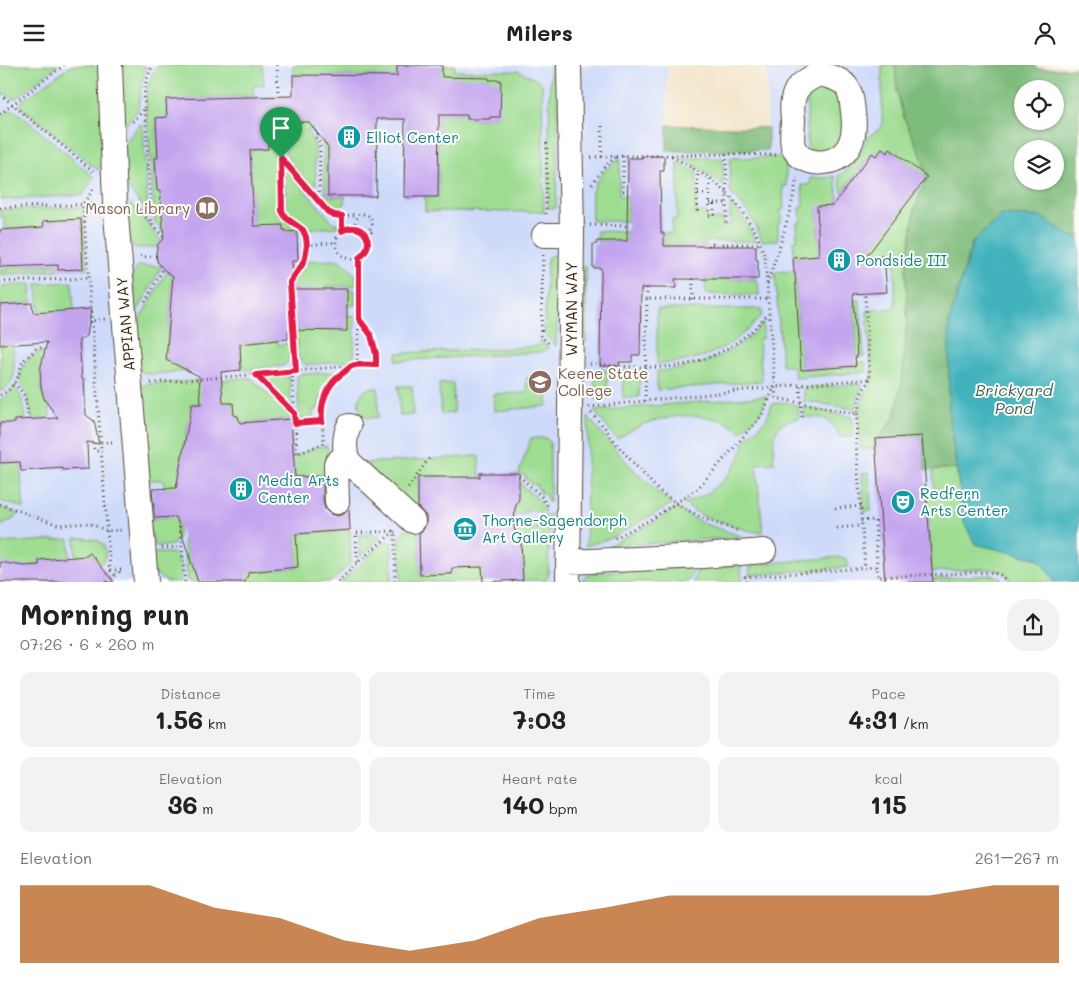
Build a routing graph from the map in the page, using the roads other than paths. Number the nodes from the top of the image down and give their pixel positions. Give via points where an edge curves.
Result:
1 (110, 65) edge
2 (569, 65) edge
3 (819, 70) edge
4 (579, 230) junction
5 (544, 235) road end
6 (349, 426) dead end
7 (346, 457) junction
8 (337, 501) dead end
9 (404, 526) road end
10 (764, 551) dead end
11 (568, 572) edge
12 (146, 582) edge

1 - 12 street, APPIAN WAY via 113,146 108,186 130,384
2 - 4 street, WYMAN WAY
3 - 3 street via 797,89 792,100 794,147 806,160 825,162 838,158 847,150 854,123 848,89
4 - 5 street
4 - 11 street, WYMAN WAY via 562,419
6 - 7 street
7 - 8 street via 336,464
7 - 9 street
10 - 11 street

